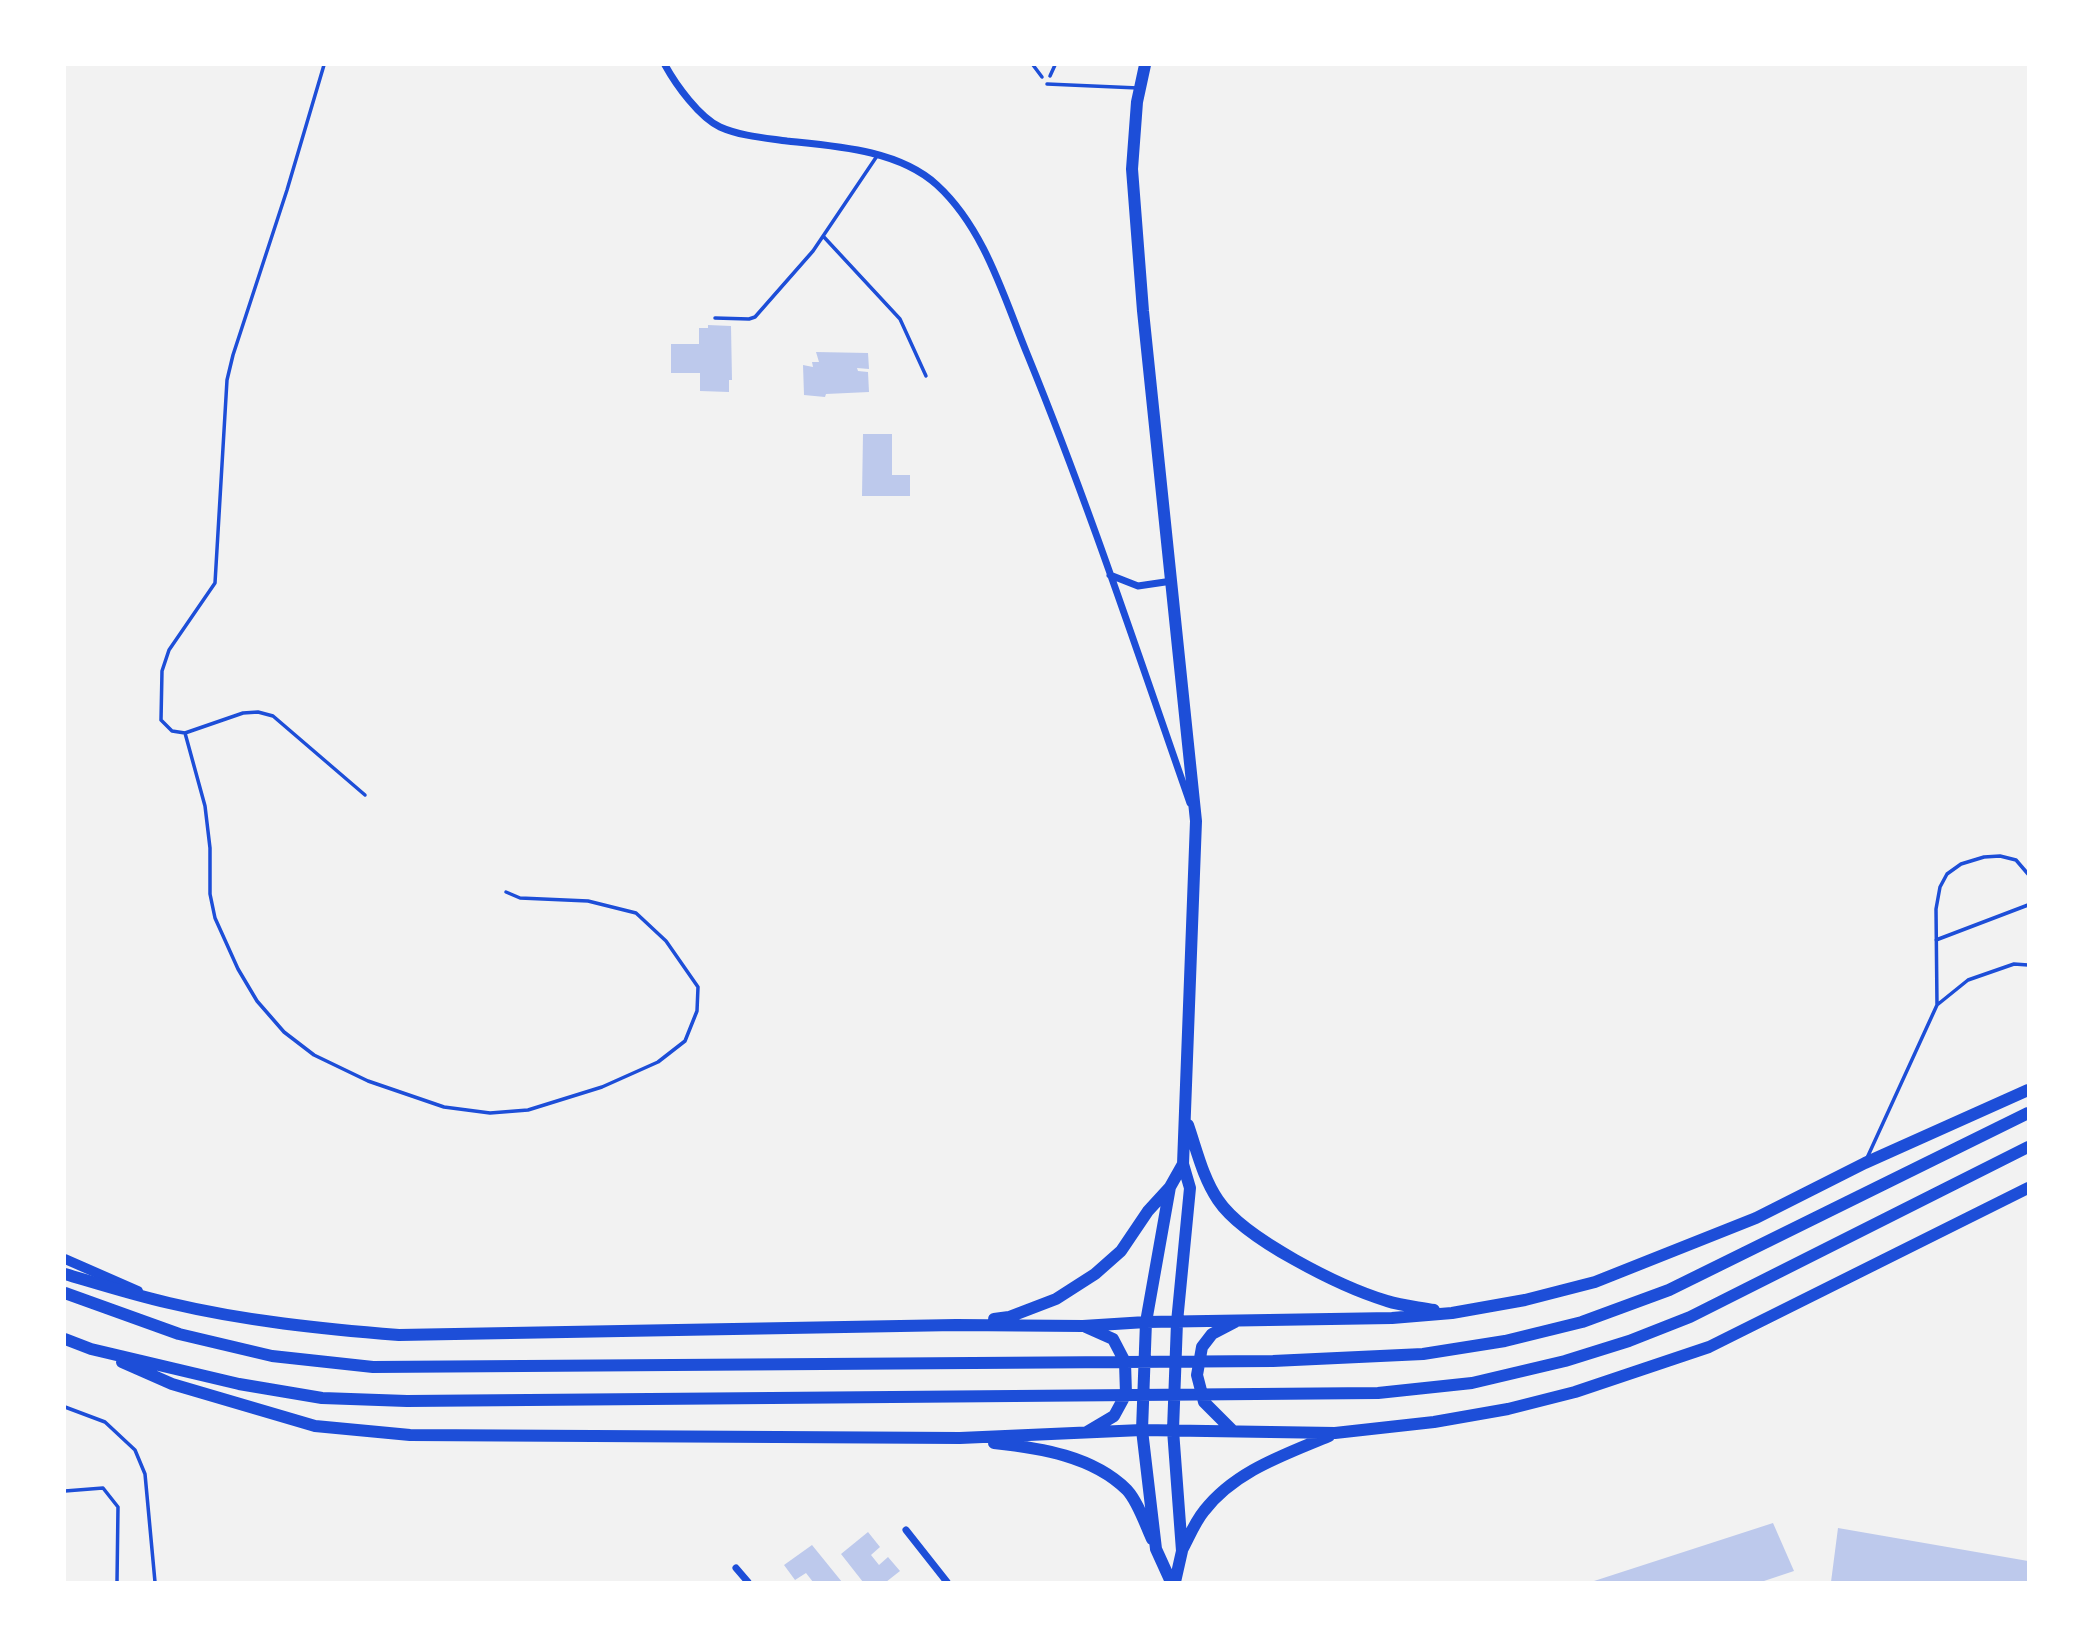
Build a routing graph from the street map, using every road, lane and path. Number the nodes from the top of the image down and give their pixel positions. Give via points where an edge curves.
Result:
1 (324, 65) edge
2 (665, 65) edge
3 (1145, 65) edge
4 (1047, 84) dead end
5 (1140, 88) junction
6 (878, 156) junction
7 (823, 236) junction
8 (715, 318) dead end
9 (926, 376) dead end
10 (1110, 575) junction
11 (1172, 580) junction
12 (185, 733) junction
13 (365, 795) dead end
14 (1196, 821) junction
15 (2028, 874) edge
16 (506, 892) dead end
17 (2028, 905) edge
18 (1936, 940) junction
19 (2028, 965) edge
20 (1937, 1005) junction
21 (2028, 1090) edge
22 (2028, 1113) edge
23 (1186, 1118) junction
24 (2028, 1147) edge
25 (1864, 1163) junction
26 (1182, 1164) junction
27 (1170, 1187) junction
28 (2028, 1188) edge
29 (65, 1259) edge
30 (65, 1273) edge
31 (65, 1293) edge
32 (167, 1303) junction
33 (1452, 1313) junction
34 (1237, 1321) junction
35 (1146, 1322) junction
36 (1177, 1322) junction
37 (956, 1325) junction
38 (1083, 1326) junction
39 (65, 1339) edge
40 (91, 1349) junction
41 (65, 1407) edge
42 (1142, 1430) junction
43 (1173, 1430) junction
44 (1233, 1431) junction
45 (1086, 1433) junction
46 (1335, 1433) junction
47 (960, 1438) junction
48 (65, 1491) edge
49 (906, 1530) dead end
50 (1156, 1549) junction
51 (1182, 1550) junction
52 (736, 1568) dead end
53 (117, 1582) edge
54 (155, 1582) edge
55 (748, 1582) edge
56 (947, 1582) edge
57 (1173, 1582) edge

1 - 12 lane via 227,380 215,583 169,650 162,671 162,720 172,731
2 - 6 street via 691,103 720,127 759,138
3 - 5 main road
4 - 5 lane
5 - 11 main road via 1132,169
6 - 7 lane
6 - 10 street via 912,167 937,185 972,227 1045,398
7 - 8 lane via 755,317
7 - 9 lane via 900,319
10 - 11 street via 1138,586
10 - 14 street
11 - 14 main road
12 - 13 lane via 243,713 273,716
12 - 16 lane via 205,806 209,894 215,918 257,1001 284,1032 314,1055 369,1081 444,1107 490,1113 528,1110 602,1087 658,1062 685,1041 697,1012 698,986 666,942 636,913 588,901 520,898
14 - 23 main road
15 - 18 lane via 2016,860 2000,856 1961,864 1947,874 1936,909
17 - 18 lane
18 - 20 lane
19 - 20 lane via 2014,964 1968,980
20 - 25 lane
21 - 25 main road
22 - 31 main road via 1669,1290 1582,1322 1423,1354 1273,1361 373,1367 272,1356 179,1334
23 - 26 main road
23 - 33 main road via 1204,1174 1235,1222 1266,1243 1374,1296
24 - 40 main road via 1690,1317 1565,1361 1472,1384 1378,1393 420,1401 322,1398 239,1384
25 - 33 main road via 1756,1218 1595,1282
26 - 27 main road
26 - 36 main road via 1190,1188
27 - 35 main road
27 - 37 main road via 1121,1251 1095,1274 1056,1299 1009,1317
28 - 46 main road via 1710,1348 1508,1409
29 - 32 street
30 - 32 main road
32 - 37 main road via 315,1328 399,1335
33 - 34 main road
34 - 36 main road
34 - 44 main road via 1212,1335 1202,1347 1197,1375 1204,1402
35 - 36 main road
35 - 38 main road
35 - 42 main road
36 - 43 main road
37 - 38 main road
38 - 45 main road via 1113,1339 1125,1362 1126,1394 1114,1416
39 - 40 main road
40 - 47 main road via 172,1384 315,1426 411,1435
41 - 54 path via 105,1422 135,1450 145,1474
42 - 43 main road
42 - 45 main road
42 - 50 main road
43 - 44 main road
43 - 51 main road
44 - 46 main road
45 - 47 main road
46 - 51 main road via 1232,1482 1203,1512
47 - 50 main road via 1044,1449 1105,1472 1129,1492
48 - 53 lane via 103,1488 118,1507
49 - 56 street
50 - 57 main road
51 - 57 main road
52 - 55 street

